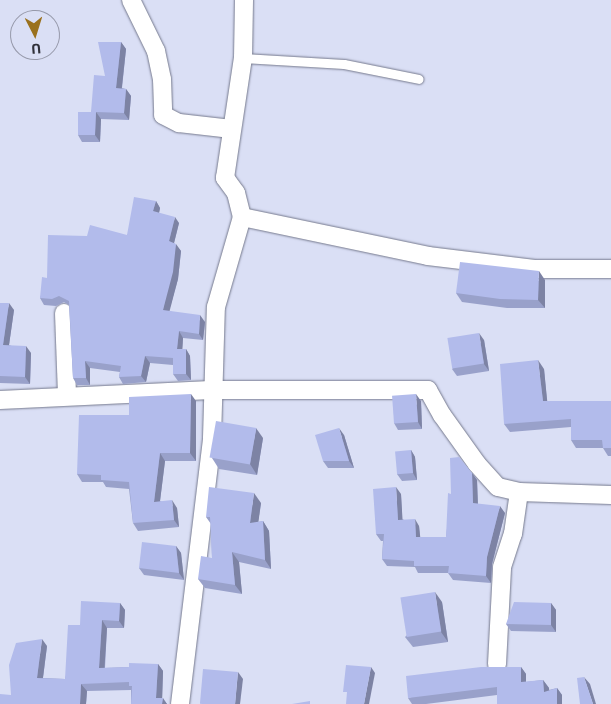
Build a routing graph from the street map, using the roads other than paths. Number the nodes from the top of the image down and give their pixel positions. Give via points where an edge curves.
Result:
1 (131, 0) edge
2 (244, 0) edge
3 (243, 58) junction
4 (419, 79) dead end
5 (232, 129) junction
6 (242, 217) junction
7 (611, 269) edge
8 (64, 313) dead end
9 (211, 390) junction
10 (67, 395) junction
11 (0, 400) edge
12 (519, 492) junction
13 (611, 495) edge
14 (497, 664) dead end
15 (180, 704) edge

1 - 5 street via 156,51 162,79 163,115 180,124
2 - 3 street
3 - 4 lane via 344,64
3 - 5 street
5 - 6 street via 225,178 236,193
6 - 7 street via 428,256 536,269
6 - 9 street via 216,307
8 - 10 street
9 - 10 street
9 - 12 street via 428,390 476,464 498,487
9 - 15 street via 212,438
10 - 11 street
12 - 13 street
12 - 14 street via 513,534 502,567

